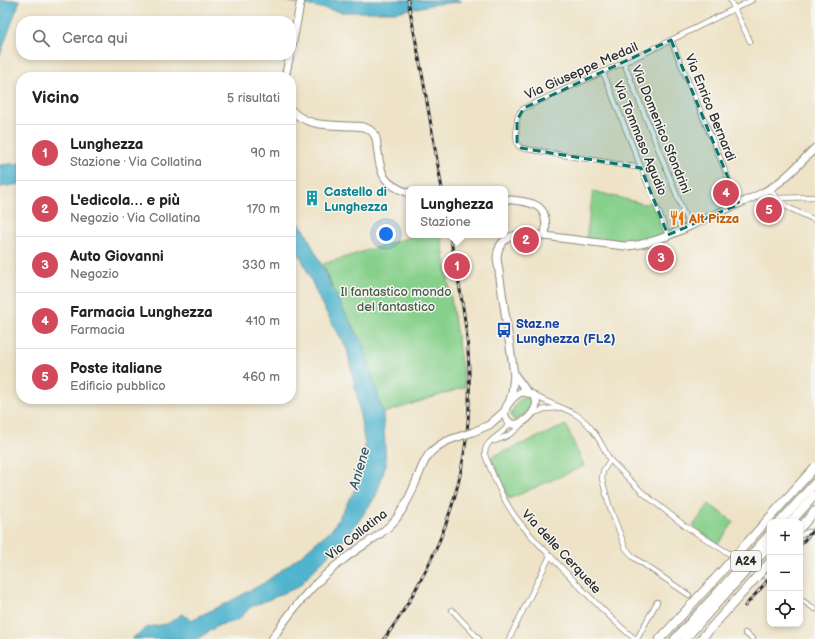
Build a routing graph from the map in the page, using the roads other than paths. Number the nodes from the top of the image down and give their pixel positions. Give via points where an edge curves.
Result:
1 (300, 0) edge
2 (730, 0) edge
3 (752, 0) edge
4 (734, 8) junction
5 (296, 23) edge
6 (671, 40) junction
7 (750, 41) dead end
8 (289, 60) edge
9 (624, 63) junction
10 (287, 72) edge
11 (603, 72) junction
12 (296, 114) edge
13 (815, 148) edge
14 (641, 168) junction
15 (769, 189) junction
16 (406, 191) edge
17 (815, 197) edge
18 (778, 198) junction
19 (508, 199) edge
20 (739, 204) junction
21 (815, 220) edge
22 (689, 226) junction
23 (668, 235) junction
24 (545, 236) junction
25 (514, 374) junction
26 (530, 394) junction
27 (509, 403) junction
28 (562, 408) junction
29 (504, 411) junction
30 (532, 414) junction
31 (509, 422) junction
32 (523, 422) junction
33 (489, 425) junction
34 (488, 443) junction
35 (610, 460) junction
36 (815, 467) edge
37 (815, 483) edge
38 (815, 495) edge
39 (815, 511) edge
40 (783, 519) edge
41 (794, 519) edge
42 (803, 525) edge
43 (815, 532) edge
44 (803, 534) edge
45 (767, 538) edge
46 (767, 548) edge
47 (550, 556) junction
48 (767, 565) edge
49 (767, 571) edge
50 (764, 574) junction
51 (767, 576) edge
52 (724, 590) junction
53 (689, 595) dead end
54 (803, 601) edge
55 (657, 602) dead end
56 (815, 609) edge
57 (452, 610) dead end
58 (745, 633) dead end
59 (272, 639) edge
60 (479, 639) edge
61 (509, 639) edge
62 (636, 639) edge
63 (660, 639) edge
64 (675, 639) edge
65 (685, 639) edge
66 (701, 639) edge
67 (753, 639) edge

1 - 5 street
2 - 4 street
3 - 4 street, Via Giuseppe Medail
4 - 6 street, Via Giuseppe Medail
4 - 7 street
6 - 9 street, Via Giuseppe Medail
6 - 20 street, Via Enrico Bernardi
8 - 10 street
9 - 11 street, Via Giuseppe Medail
9 - 22 street, Via Domenico Sfondrini
11 - 14 street, Via Tommaso Agudio
11 - 14 street, Via Giuseppe Medail via 522,109 517,118 518,144 523,148
12 - 16 street via 314,123 360,126 370,130 376,139 383,176 395,187
13 - 15 street via 785,178
14 - 23 street, Via Tommaso Agudio
15 - 18 street
15 - 20 street
17 - 18 street
18 - 21 street via 790,209
19 - 24 street via 533,203 540,207 546,220
20 - 22 street
22 - 23 street
23 - 24 street via 648,243 629,246
24 - 25 street via 513,236 505,240 498,250
25 - 26 street
25 - 27 street
26 - 27 street via 519,393
26 - 28 street
26 - 30 street via 536,399 537,404
27 - 29 street
28 - 30 street
28 - 35 street via 579,416 590,426
29 - 31 street
29 - 33 street, Via Collatina
30 - 32 street
31 - 32 street via 513,425
31 - 33 street, Via Collatina via 502,421
31 - 34 street via 508,427
32 - 34 street via 510,435
33 - 59 street, Via Collatina, bridge via 436,447 427,457 411,494 394,521 320,580 296,606
34 - 47 street, Via delle Cerquete via 485,455 506,503
35 - 50 street via 643,494 685,526
35 - 53 street via 603,471 602,479 626,548 633,557
36 - 63 highway, bridge
37 - 40 highway
38 - 41 highway
39 - 42 highway
43 - 44 street
45 - 52 highway, A24, bridge
46 - 52 highway, A24, bridge
47 - 61 street
47 - 62 street, Via delle Cerquete via 603,611
48 - 66 highway, bridge
49 - 50 street
50 - 51 street
52 - 64 highway, A24
52 - 65 highway, A24
54 - 56 street
55 - 62 street
57 - 60 street
58 - 67 street

